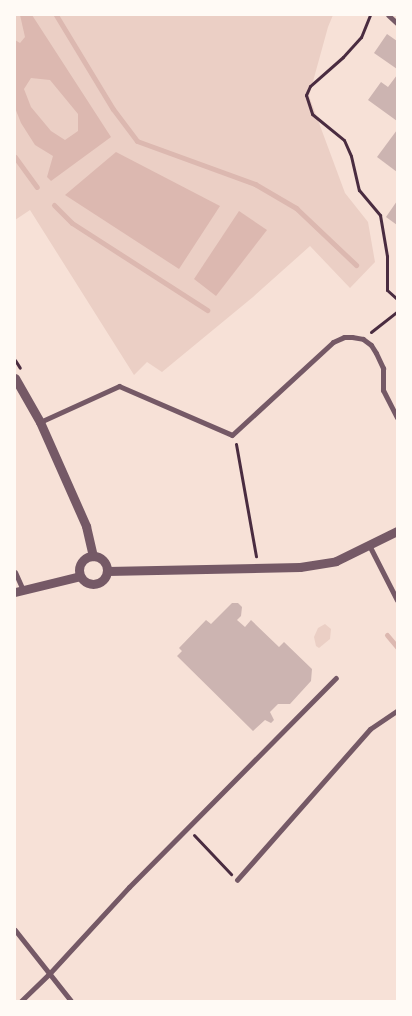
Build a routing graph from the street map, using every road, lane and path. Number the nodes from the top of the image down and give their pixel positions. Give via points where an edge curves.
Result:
1 (370, 15) edge
2 (388, 15) edge
3 (397, 22) edge
4 (397, 299) edge
5 (397, 312) edge
6 (363, 339) junction
7 (15, 378) edge
8 (397, 418) edge
9 (40, 422) junction
10 (232, 435) junction
11 (397, 531) edge
12 (369, 545) junction
13 (93, 556) junction
14 (258, 568) junction
15 (107, 571) junction
16 (15, 572) edge
17 (80, 576) junction
18 (19, 591) edge
19 (397, 600) edge
20 (336, 678) dead end
21 (397, 711) edge
22 (188, 829) junction
23 (237, 880) joint
24 (15, 930) edge
25 (49, 974) junction
26 (21, 1001) edge
27 (71, 1001) edge

1 - 4 path via 361,37 310,86 306,95 312,114 344,140 359,190 380,215 388,256 387,290
2 - 3 street
5 - 6 path
6 - 8 street via 380,360 383,390
6 - 10 street via 344,337 333,342
7 - 9 street
9 - 10 street via 119,386
9 - 13 street via 86,526
10 - 14 path via 239,450
11 - 12 street
12 - 14 street via 322,564
12 - 19 street
13 - 15 street via 102,558
13 - 17 street via 81,563
14 - 15 street
15 - 17 street via 104,580 96,584 87,583
16 - 18 street
17 - 18 street
20 - 22 street
21 - 23 street via 365,734
22 - 23 path
22 - 25 street
24 - 25 street
25 - 26 street
25 - 27 street

